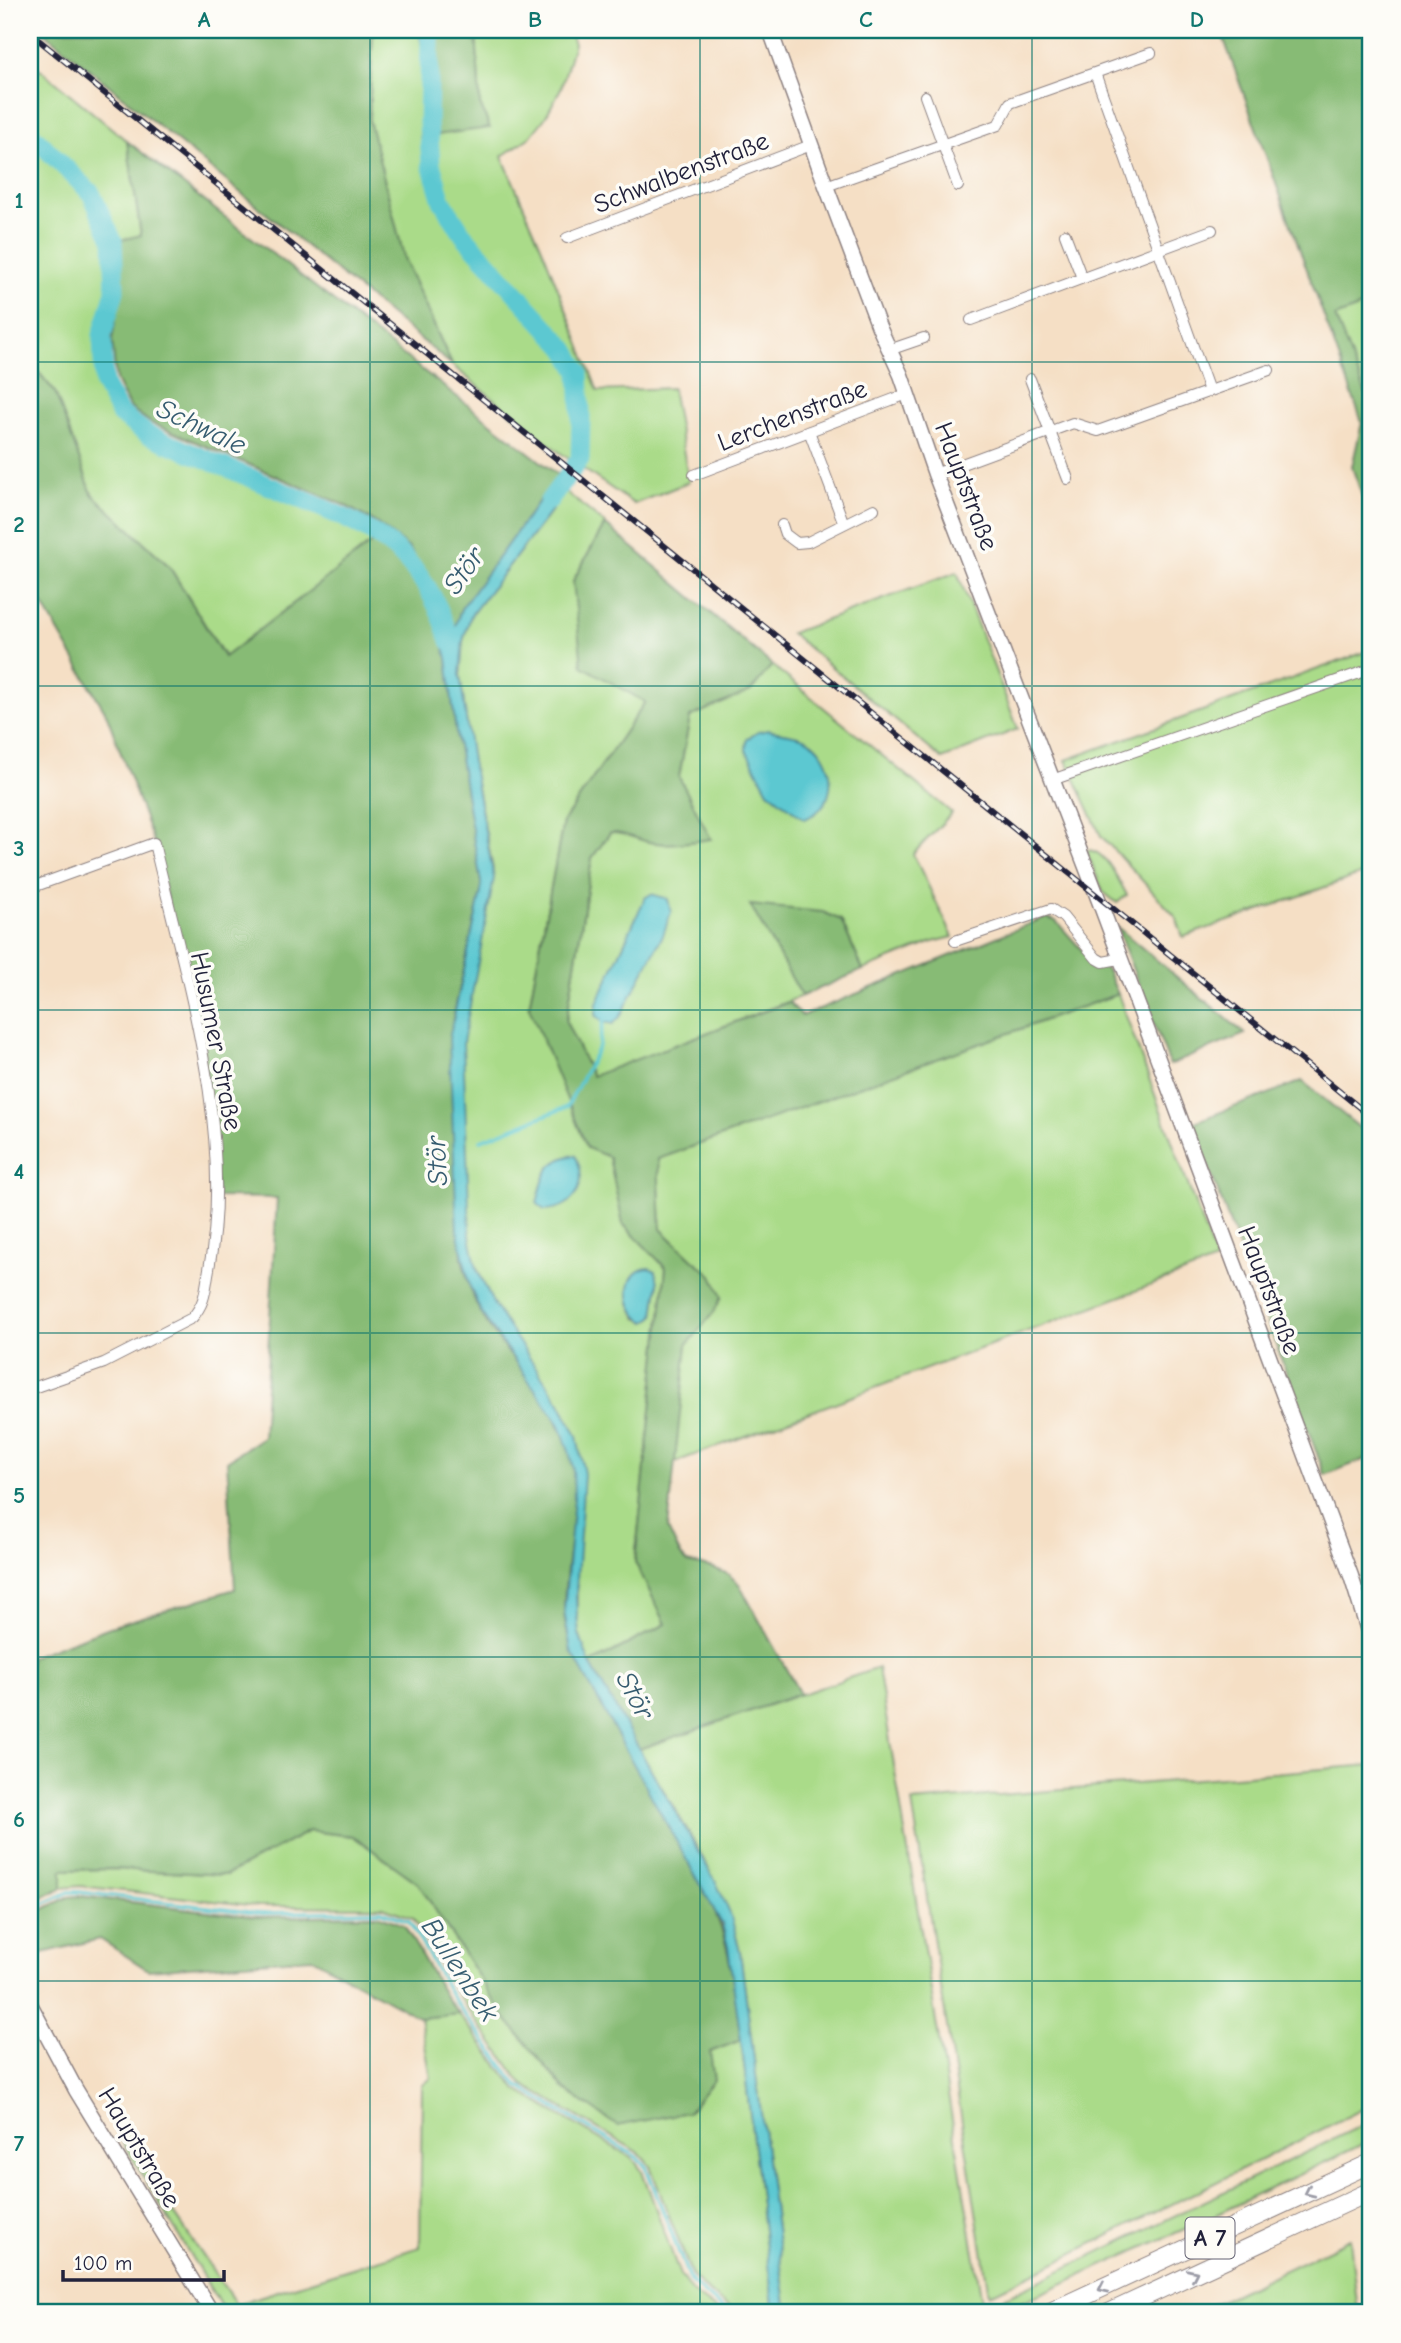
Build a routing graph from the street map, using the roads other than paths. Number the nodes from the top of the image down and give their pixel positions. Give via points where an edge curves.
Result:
1 (770, 30) edge
2 (1151, 53) dead end
3 (1094, 73) junction
4 (925, 96) dead end
5 (811, 145) junction
6 (944, 145) junction
7 (826, 186) junction
8 (958, 186) dead end
9 (1212, 230) dead end
10 (1066, 234) dead end
11 (567, 238) dead end
12 (1159, 250) junction
13 (1082, 278) junction
14 (971, 320) dead end
15 (924, 338) dead end
16 (889, 350) junction
17 (1269, 370) dead end
18 (1030, 379) dead end
19 (1209, 391) junction
20 (907, 394) junction
21 (809, 431) junction
22 (1050, 432) junction
23 (934, 474) junction
24 (694, 475) dead end
25 (1068, 480) dead end
26 (874, 509) dead end
27 (844, 524) junction
28 (782, 526) dead end
29 (1371, 669) edge
30 (1052, 780) junction
31 (30, 888) edge
32 (955, 941) dead end
33 (1119, 959) junction
34 (36, 1153) dead end
35 (30, 1167) edge
36 (30, 1389) edge
37 (1371, 1640) edge
38 (30, 2004) edge
39 (1371, 2163) edge
40 (1371, 2191) edge
41 (212, 2313) edge
42 (1048, 2313) edge
43 (1109, 2313) edge

1 - 5 street, Hauptstraße
2 - 3 street
3 - 6 street via 1010,103 998,125
3 - 12 street
4 - 6 street
5 - 7 street, Hauptstraße
5 - 11 street, Schwalbenstraße
6 - 7 street
6 - 8 street
7 - 16 street, Hauptstraße
9 - 12 street
10 - 13 street
12 - 13 street
12 - 19 street
13 - 14 street
15 - 16 street
16 - 20 street, Hauptstraße
17 - 19 street
18 - 22 street
19 - 22 street via 1098,431 1073,423
20 - 21 street, Lerchenstraße
20 - 23 street, Hauptstraße
21 - 24 street, Lerchenstraße
21 - 27 street
22 - 23 street
22 - 25 street
23 - 30 street, Hauptstraße
26 - 27 street
27 - 28 street via 797,543
29 - 30 street
30 - 33 street, Hauptstraße
31 - 36 street, Husumer Straße via 154,843 204,1058 217,1196 215,1241 202,1306 192,1318 104,1363
32 - 33 street via 1051,909 1096,958 1103,962
33 - 37 street, Hauptstraße
34 - 35 street
38 - 41 street, Hauptstraße via 76,2090
39 -> 42 highway, A 7
43 -> 40 highway, A 7

